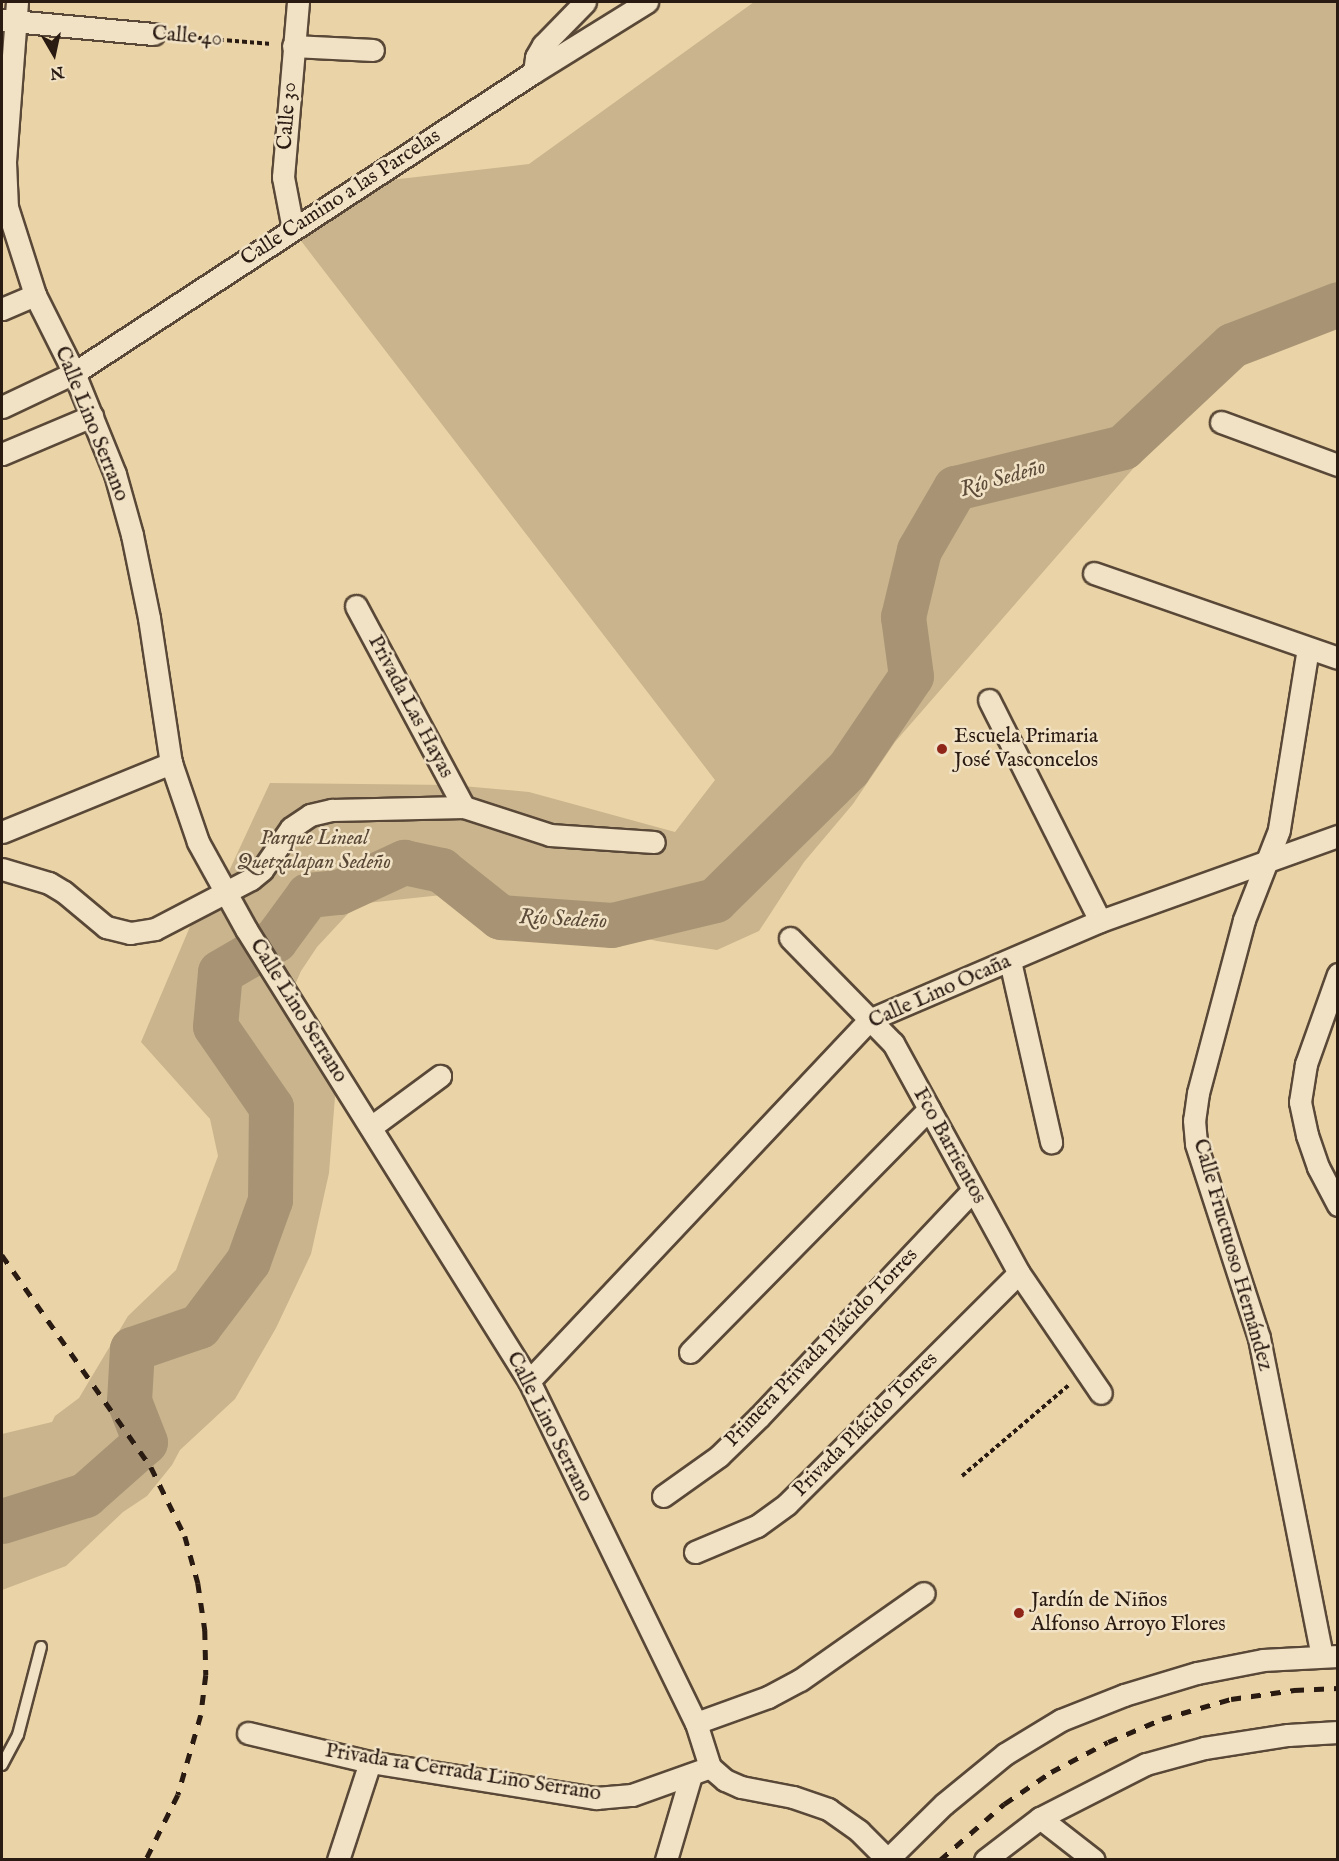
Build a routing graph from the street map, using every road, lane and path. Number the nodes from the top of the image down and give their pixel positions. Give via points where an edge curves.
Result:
1 (298, 2) edge
2 (585, 2) edge
3 (647, 2) edge
4 (11, 14) edge
5 (153, 34) joint
6 (293, 46) junction
7 (373, 50) dead end
8 (534, 72) junction
9 (3, 162) edge
10 (293, 229) junction
11 (35, 295) junction
12 (2, 309) edge
13 (74, 374) junction
14 (2, 407) edge
15 (92, 416) junction
16 (1221, 422) dead end
17 (2, 454) edge
18 (1338, 465) edge
19 (1094, 573) dead end
20 (356, 606) dead end
21 (1308, 648) junction
22 (1338, 658) edge
23 (989, 699) dead end
24 (171, 763) junction
25 (464, 807) junction
26 (2, 832) edge
27 (1338, 836) edge
28 (654, 842) dead end
29 (1269, 859) junction
30 (2, 868) edge
31 (226, 892) junction
32 (1100, 921) junction
33 (790, 938) dead end
34 (1010, 961) junction
35 (1338, 974) edge
36 (869, 1020) junction
37 (440, 1076) dead end
38 (929, 1109) junction
39 (371, 1127) junction
40 (1051, 1142) dead end
41 (973, 1190) junction
42 (1338, 1204) edge
43 (1019, 1273) junction
44 (690, 1352) dead end
45 (1086, 1371) junction
46 (529, 1382) junction
47 (1101, 1394) dead end
48 (962, 1476) dead end
49 (663, 1496) dead end
50 (695, 1552) dead end
51 (924, 1593) dead end
52 (41, 1647) dead end
53 (1330, 1656) edge
54 (696, 1723) junction
55 (1338, 1732) edge
56 (248, 1733) dead end
57 (370, 1762) junction
58 (2, 1765) edge
59 (701, 1771) junction
60 (1040, 1818) junction
61 (888, 1859) edge
62 (338, 1860) edge
63 (666, 1860) edge
64 (984, 1860) edge
65 (1094, 1860) edge

1 - 6 street, Calle 30
2 - 8 street via 543,45
3 - 8 street, Calle Camino a las Parcelas
4 - 5 street, Calle 40
4 - 9 street, Calle Lino Serrano
5 - 6 path, Calle 40
6 - 7 street
6 - 10 street, Calle 30 via 283,177
8 - 10 street, Calle Camino a las Parcelas
9 - 11 street, Calle Lino Serrano via 8,207
10 - 13 street, Calle Camino a las Parcelas
11 - 12 street
11 - 13 street, Calle Lino Serrano
13 - 14 street, Calle Camino a las Parcelas
13 - 15 street, Calle Lino Serrano
15 - 17 street
15 - 24 street, Calle Lino Serrano via 115,474 132,535
16 - 18 street
19 - 21 street
20 - 25 street, Privada Las Hayas
21 - 22 street
21 - 29 street, Calle Fructuoso Hernández via 1279,830
23 - 32 street
24 - 26 street
24 - 31 street, Calle Lino Serrano via 198,842
25 - 28 street, Privada Las Hayas via 550,835
25 - 31 street, Privada Las Hayas via 332,810 310,815 291,828 262,870
27 - 29 street, Calle Lino Ocaña
29 - 32 street, Calle Lino Ocaña
29 - 53 street, Calle Fructuoso Hernández via 1244,920 1194,1120 1196,1144 1259,1338
30 - 31 street, Privada Las Hayas via 49,883 106,927 130,933 155,929
31 - 39 street, Calle Lino Serrano
32 - 34 street, Calle Lino Ocaña
33 - 36 street, Fco Barrientos
34 - 36 street, Calle Lino Ocaña
34 - 40 street
35 - 42 street via 1306,1064 1300,1102 1318,1167
36 - 38 street, Fco Barrientos via 892,1043
36 - 46 street, Calle Lino Ocaña
37 - 39 street
38 - 41 street, Fco Barrientos
38 - 44 street
39 - 46 street, Calle Lino Serrano
41 - 43 street, Fco Barrientos
41 - 49 street, Primera Privada Plácido Torres via 759,1417 719,1456
43 - 45 street, Fco Barrientos
43 - 50 street, Privada Plácido Torres via 787,1504 757,1526
45 - 47 street, Fco Barrientos
45 - 48 path
46 - 54 street, Calle Lino Serrano
51 - 54 street via 800,1680 768,1697
52 - 58 lane via 18,1735
53 - 61 street via 1263,1660 1197,1673 1124,1695 1061,1720 1005,1754 944,1804
54 - 59 street, Calle Lino Serrano
55 - 60 street via 1204,1748 1146,1764
56 - 57 street, Privada 1a Cerrada Lino Serrano
57 - 59 street, Privada 1a Cerrada Lino Serrano via 596,1798 632,1795
57 - 62 street
59 - 61 street via 741,1787 793,1797 828,1809
59 - 63 street
60 - 64 street
60 - 65 street

